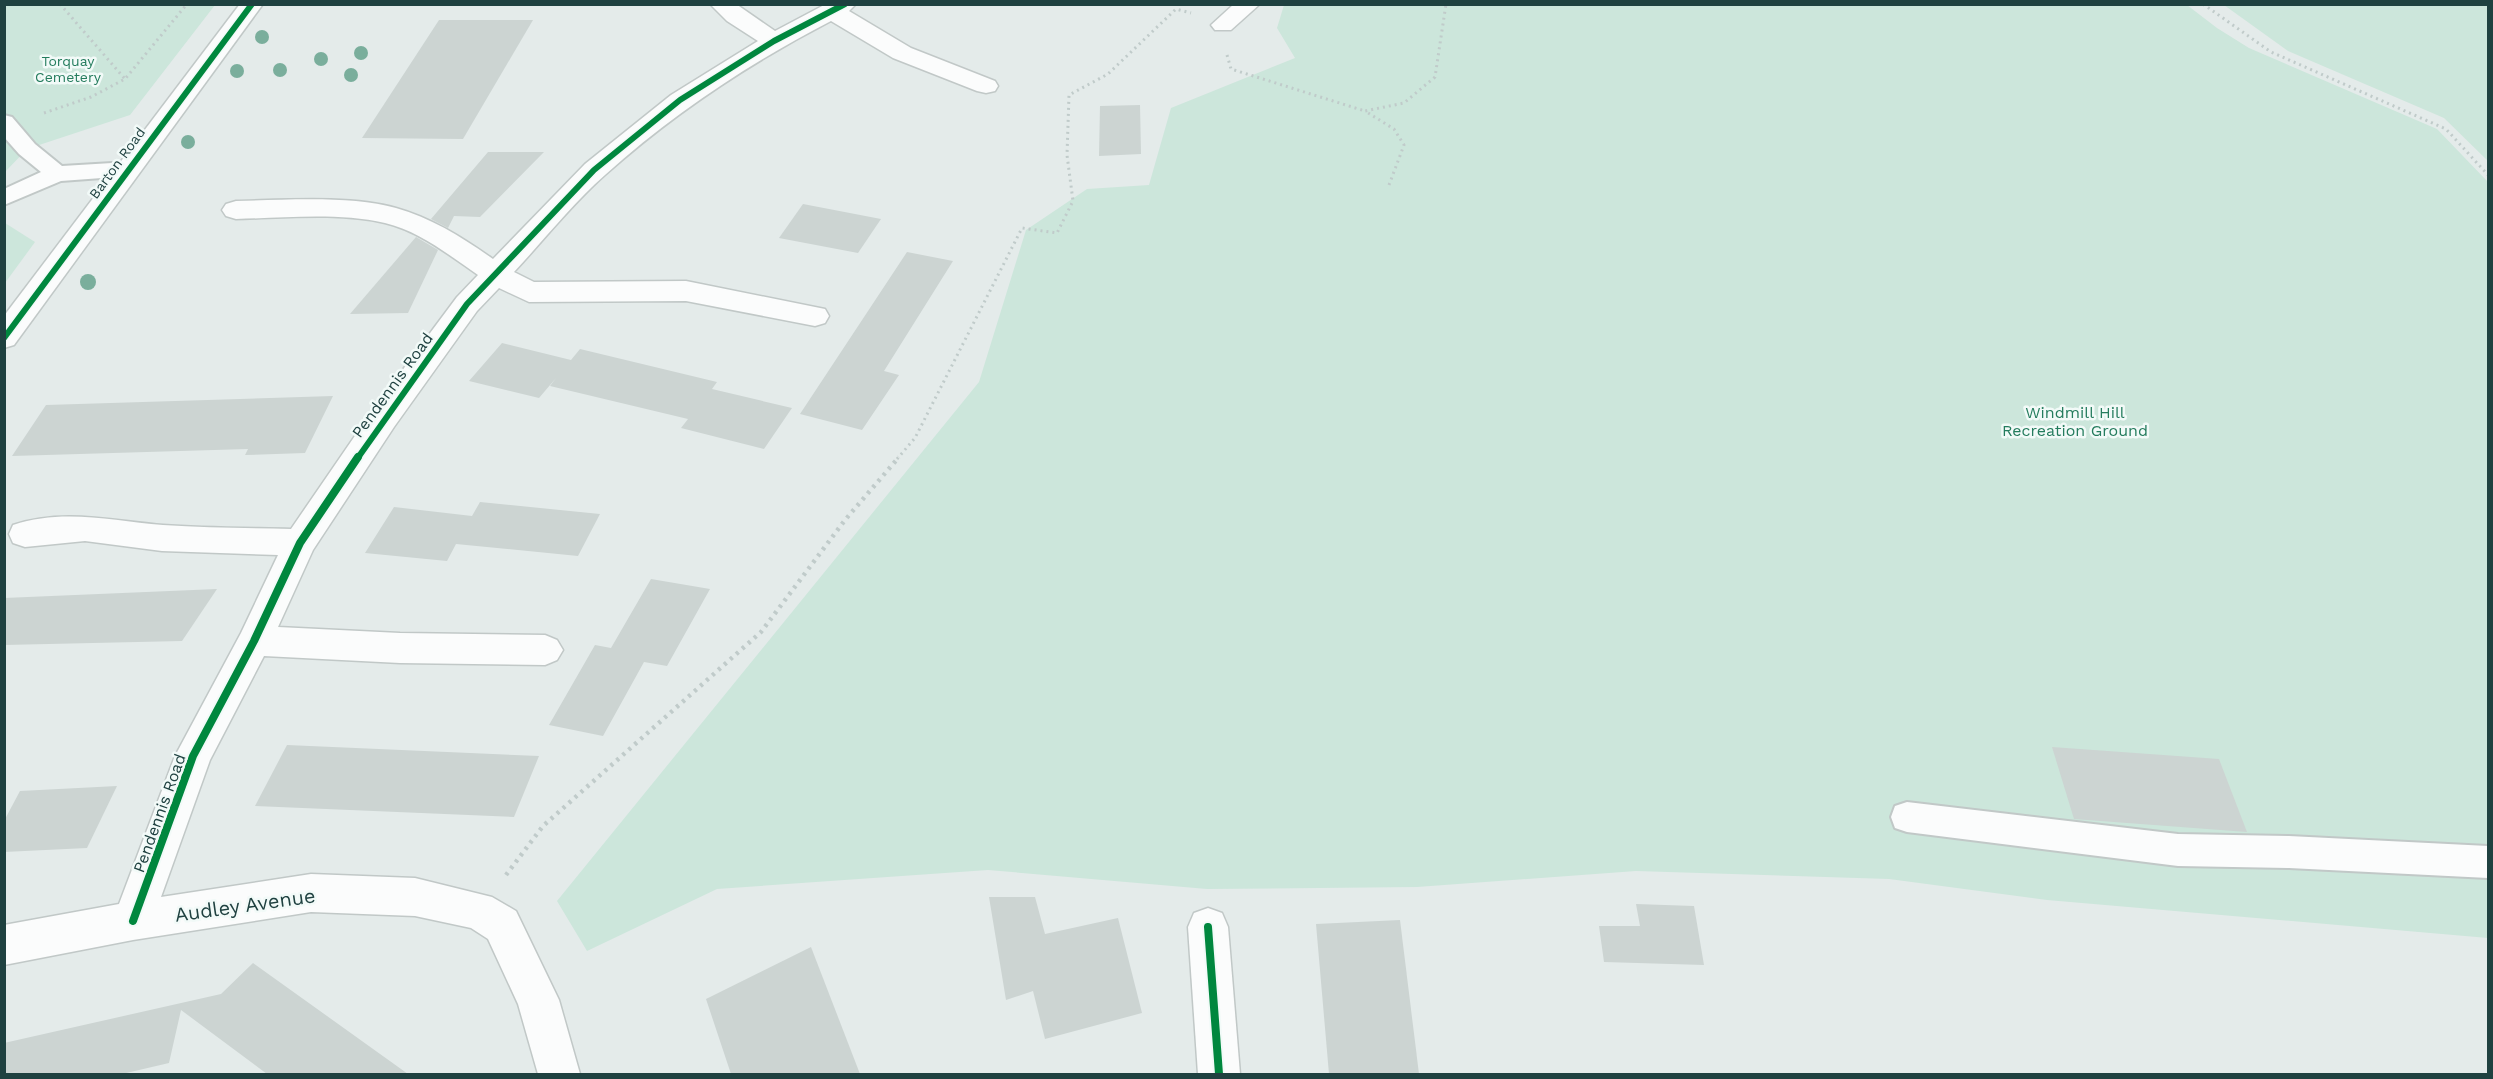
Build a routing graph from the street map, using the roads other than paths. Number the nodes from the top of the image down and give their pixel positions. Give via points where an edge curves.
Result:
1 (252, 4) edge
2 (721, 4) edge
3 (1249, 4) edge
4 (839, 8) edge
5 (1223, 25) road end
6 (774, 41) junction
7 (986, 86) dead end
8 (6, 124) edge
9 (129, 169) junction
10 (57, 174) junction
11 (4, 198) edge
12 (236, 210) dead end
13 (494, 273) junction
14 (816, 316) dead end
15 (4, 338) edge
16 (25, 534) dead end
17 (300, 543) junction
18 (254, 641) junction
19 (545, 650) dead end
20 (1907, 817) dead end
21 (2488, 862) edge
22 (133, 921) junction
23 (1208, 927) dead end
24 (4, 945) edge
25 (559, 1074) edge
26 (1219, 1074) edge

1 - 9 street, Barton Road
2 - 6 street
3 - 5 street
4 - 6 street, Pendennis Road
4 - 7 street, Pendennis Road via 902,53
6 - 13 street, Pendennis Road via 681,100 594,170
8 - 10 lane via 27,149
9 - 10 lane
9 - 15 street, Barton Road
10 - 11 lane
12 - 13 street via 318,208 390,214 442,237
13 - 14 street via 529,292 686,291
13 - 17 street, Pendennis Road via 383,419
16 - 17 street via 85,528 162,538
17 - 18 street, Pendennis Road
18 - 19 street
18 - 22 street, Pendennis Road via 194,756
20 - 21 lane via 2178,850
22 - 24 street, Audley Avenue
22 - 25 street, Audley Avenue via 312,893 415,897 478,911 502,925 538,1000
23 - 26 street

